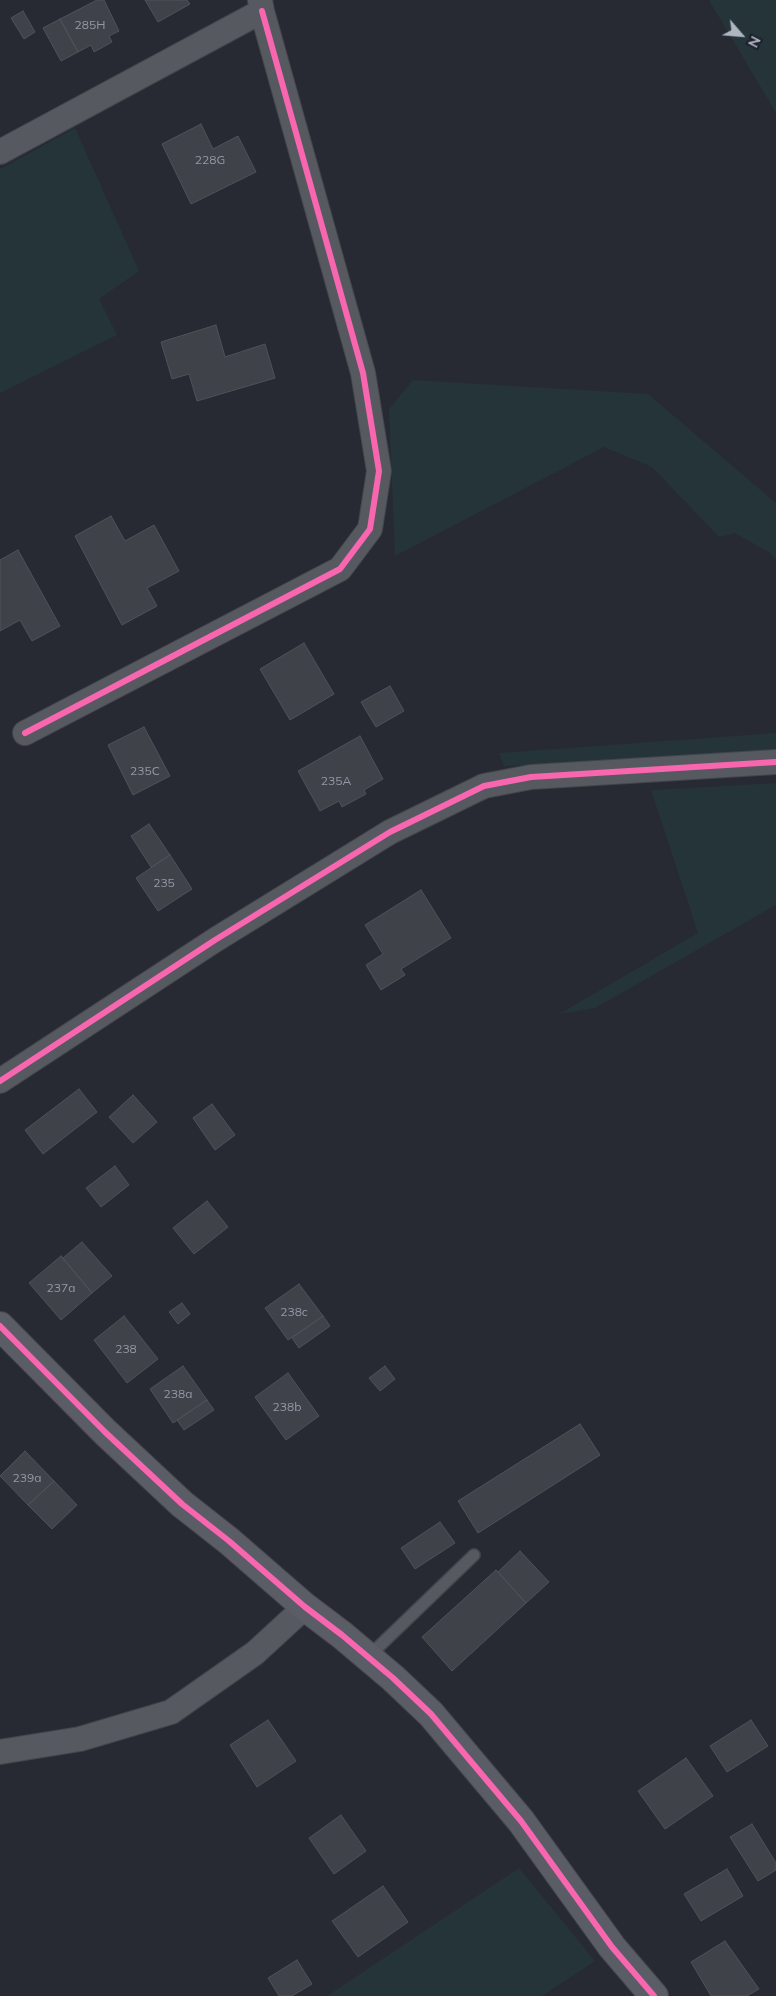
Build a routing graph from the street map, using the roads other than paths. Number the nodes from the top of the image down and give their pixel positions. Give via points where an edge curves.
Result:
1 (261, 6) edge
2 (0, 152) edge
3 (25, 733) dead end
4 (776, 762) edge
5 (0, 1081) edge
6 (0, 1326) edge
7 (474, 1554) dead end
8 (304, 1607) junction
9 (368, 1657) junction
10 (0, 1752) edge
11 (654, 1996) edge

1 - 2 street
1 - 3 street via 363,373 379,471 370,529 340,569
4 - 5 street via 531,777 484,786 390,832 215,940
6 - 8 street via 182,1504
7 - 9 lane
8 - 9 street
8 - 10 street via 255,1653 171,1712 80,1739
9 - 11 street via 431,1714 476,1765 521,1820 612,1947

